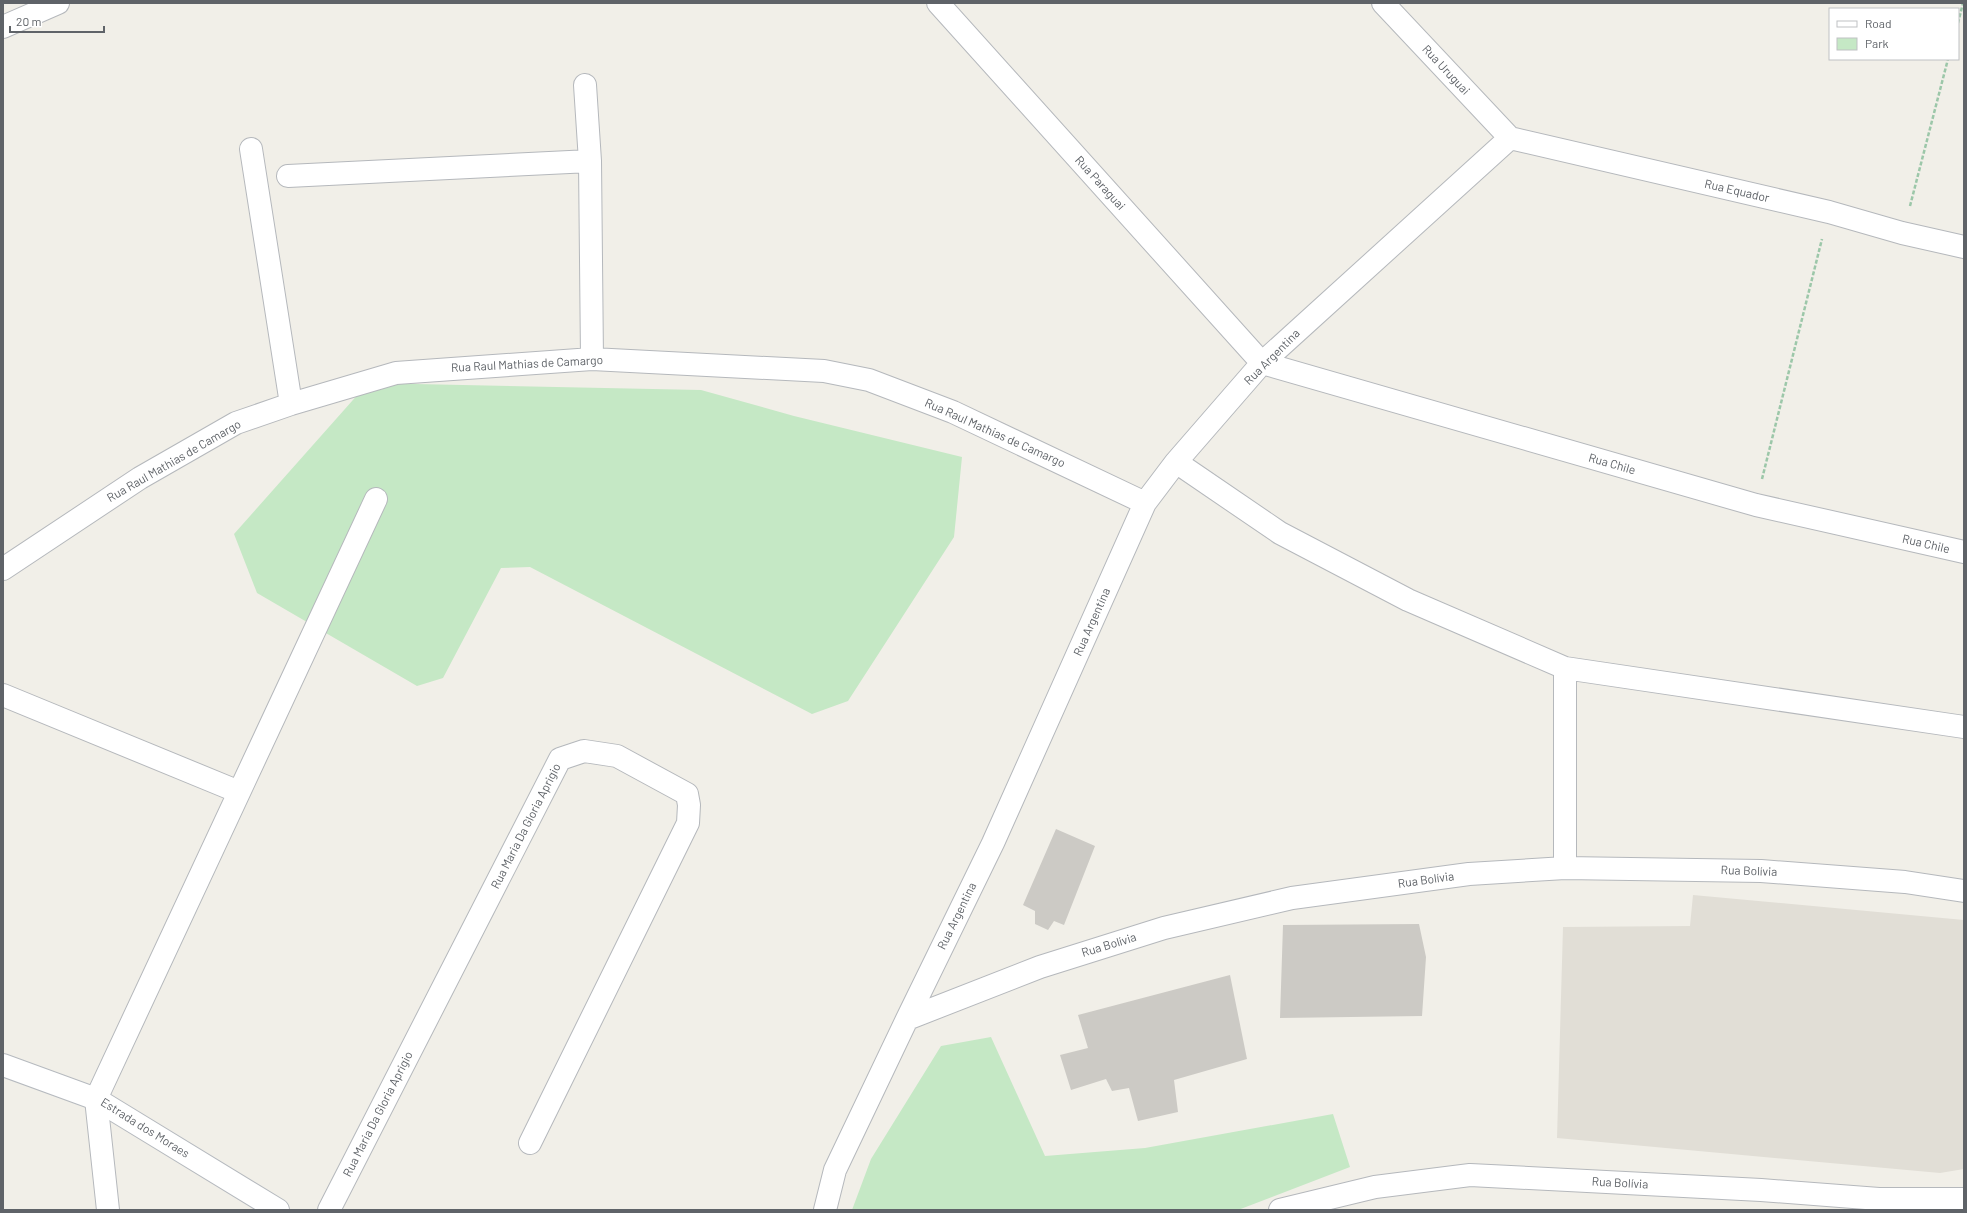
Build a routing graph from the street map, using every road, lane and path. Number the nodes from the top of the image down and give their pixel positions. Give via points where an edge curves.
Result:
1 (58, 3) edge
2 (938, 3) edge
3 (1383, 3) edge
4 (1963, 3) edge
5 (1959, 19) edge
6 (3, 27) edge
7 (1948, 60) edge
8 (585, 85) dead end
9 (1510, 138) junction
10 (251, 149) dead end
11 (590, 161) junction
12 (288, 176) dead end
13 (1829, 212) junction
14 (1902, 233) junction
15 (1964, 247) edge
16 (592, 359) junction
17 (1262, 363) junction
18 (291, 404) junction
19 (1176, 462) junction
20 (376, 499) dead end
21 (1145, 503) junction
22 (1756, 505) junction
23 (1964, 552) edge
24 (3, 569) edge
25 (1565, 668) junction
26 (3, 695) edge
27 (1964, 727) edge
28 (239, 792) junction
29 (1565, 868) junction
30 (1964, 891) edge
31 (907, 1019) junction
32 (3, 1065) edge
33 (96, 1099) junction
34 (530, 1143) dead end
35 (1964, 1199) edge
36 (108, 1210) edge
37 (278, 1210) edge
38 (329, 1210) edge
39 (825, 1210) edge
40 (1280, 1210) edge

1 - 6 street
2 - 17 street, Rua Paraguai
3 - 9 street, Rua Uruguai
4 - 5 path
7 - 14 path
8 - 11 street
9 - 13 street, Rua Equador
9 - 17 street, Rua Argentina
10 - 18 street
11 - 12 street
11 - 16 street
13 - 14 street, Rua Equador
13 - 22 path
14 - 15 street, Rua Equador
16 - 18 street, Rua Raul Mathias de Camargo via 396,373
16 - 21 street, Rua Raul Mathias de Camargo via 824,371 869,380 953,412
17 - 19 street, Rua Argentina
17 - 22 street, Rua Chile
18 - 24 street, Rua Raul Mathias de Camargo via 236,423 147,474
19 - 21 street, Rua Argentina
19 - 25 street via 1280,533 1408,600
20 - 28 street
21 - 31 street, Rua Argentina via 993,843
22 - 23 street, Rua Chile
25 - 27 street
25 - 29 street
26 - 28 street
28 - 33 street
29 - 30 street, Rua Bolívia via 1761,870 1905,882
29 - 31 street, Rua Bolívia via 1469,874 1292,898 1164,928 1040,967
31 - 39 street, Rua Argentina via 835,1170
32 - 33 street, Estrada dos Moraes
33 - 36 street
33 - 37 street, Estrada dos Moraes
34 - 38 street, Rua Maria Da Gloria Aprigio via 688,824 687,794 617,756 584,751 560,759
35 - 40 street, Rua Bolívia via 1879,1199 1761,1190 1470,1175 1375,1186

